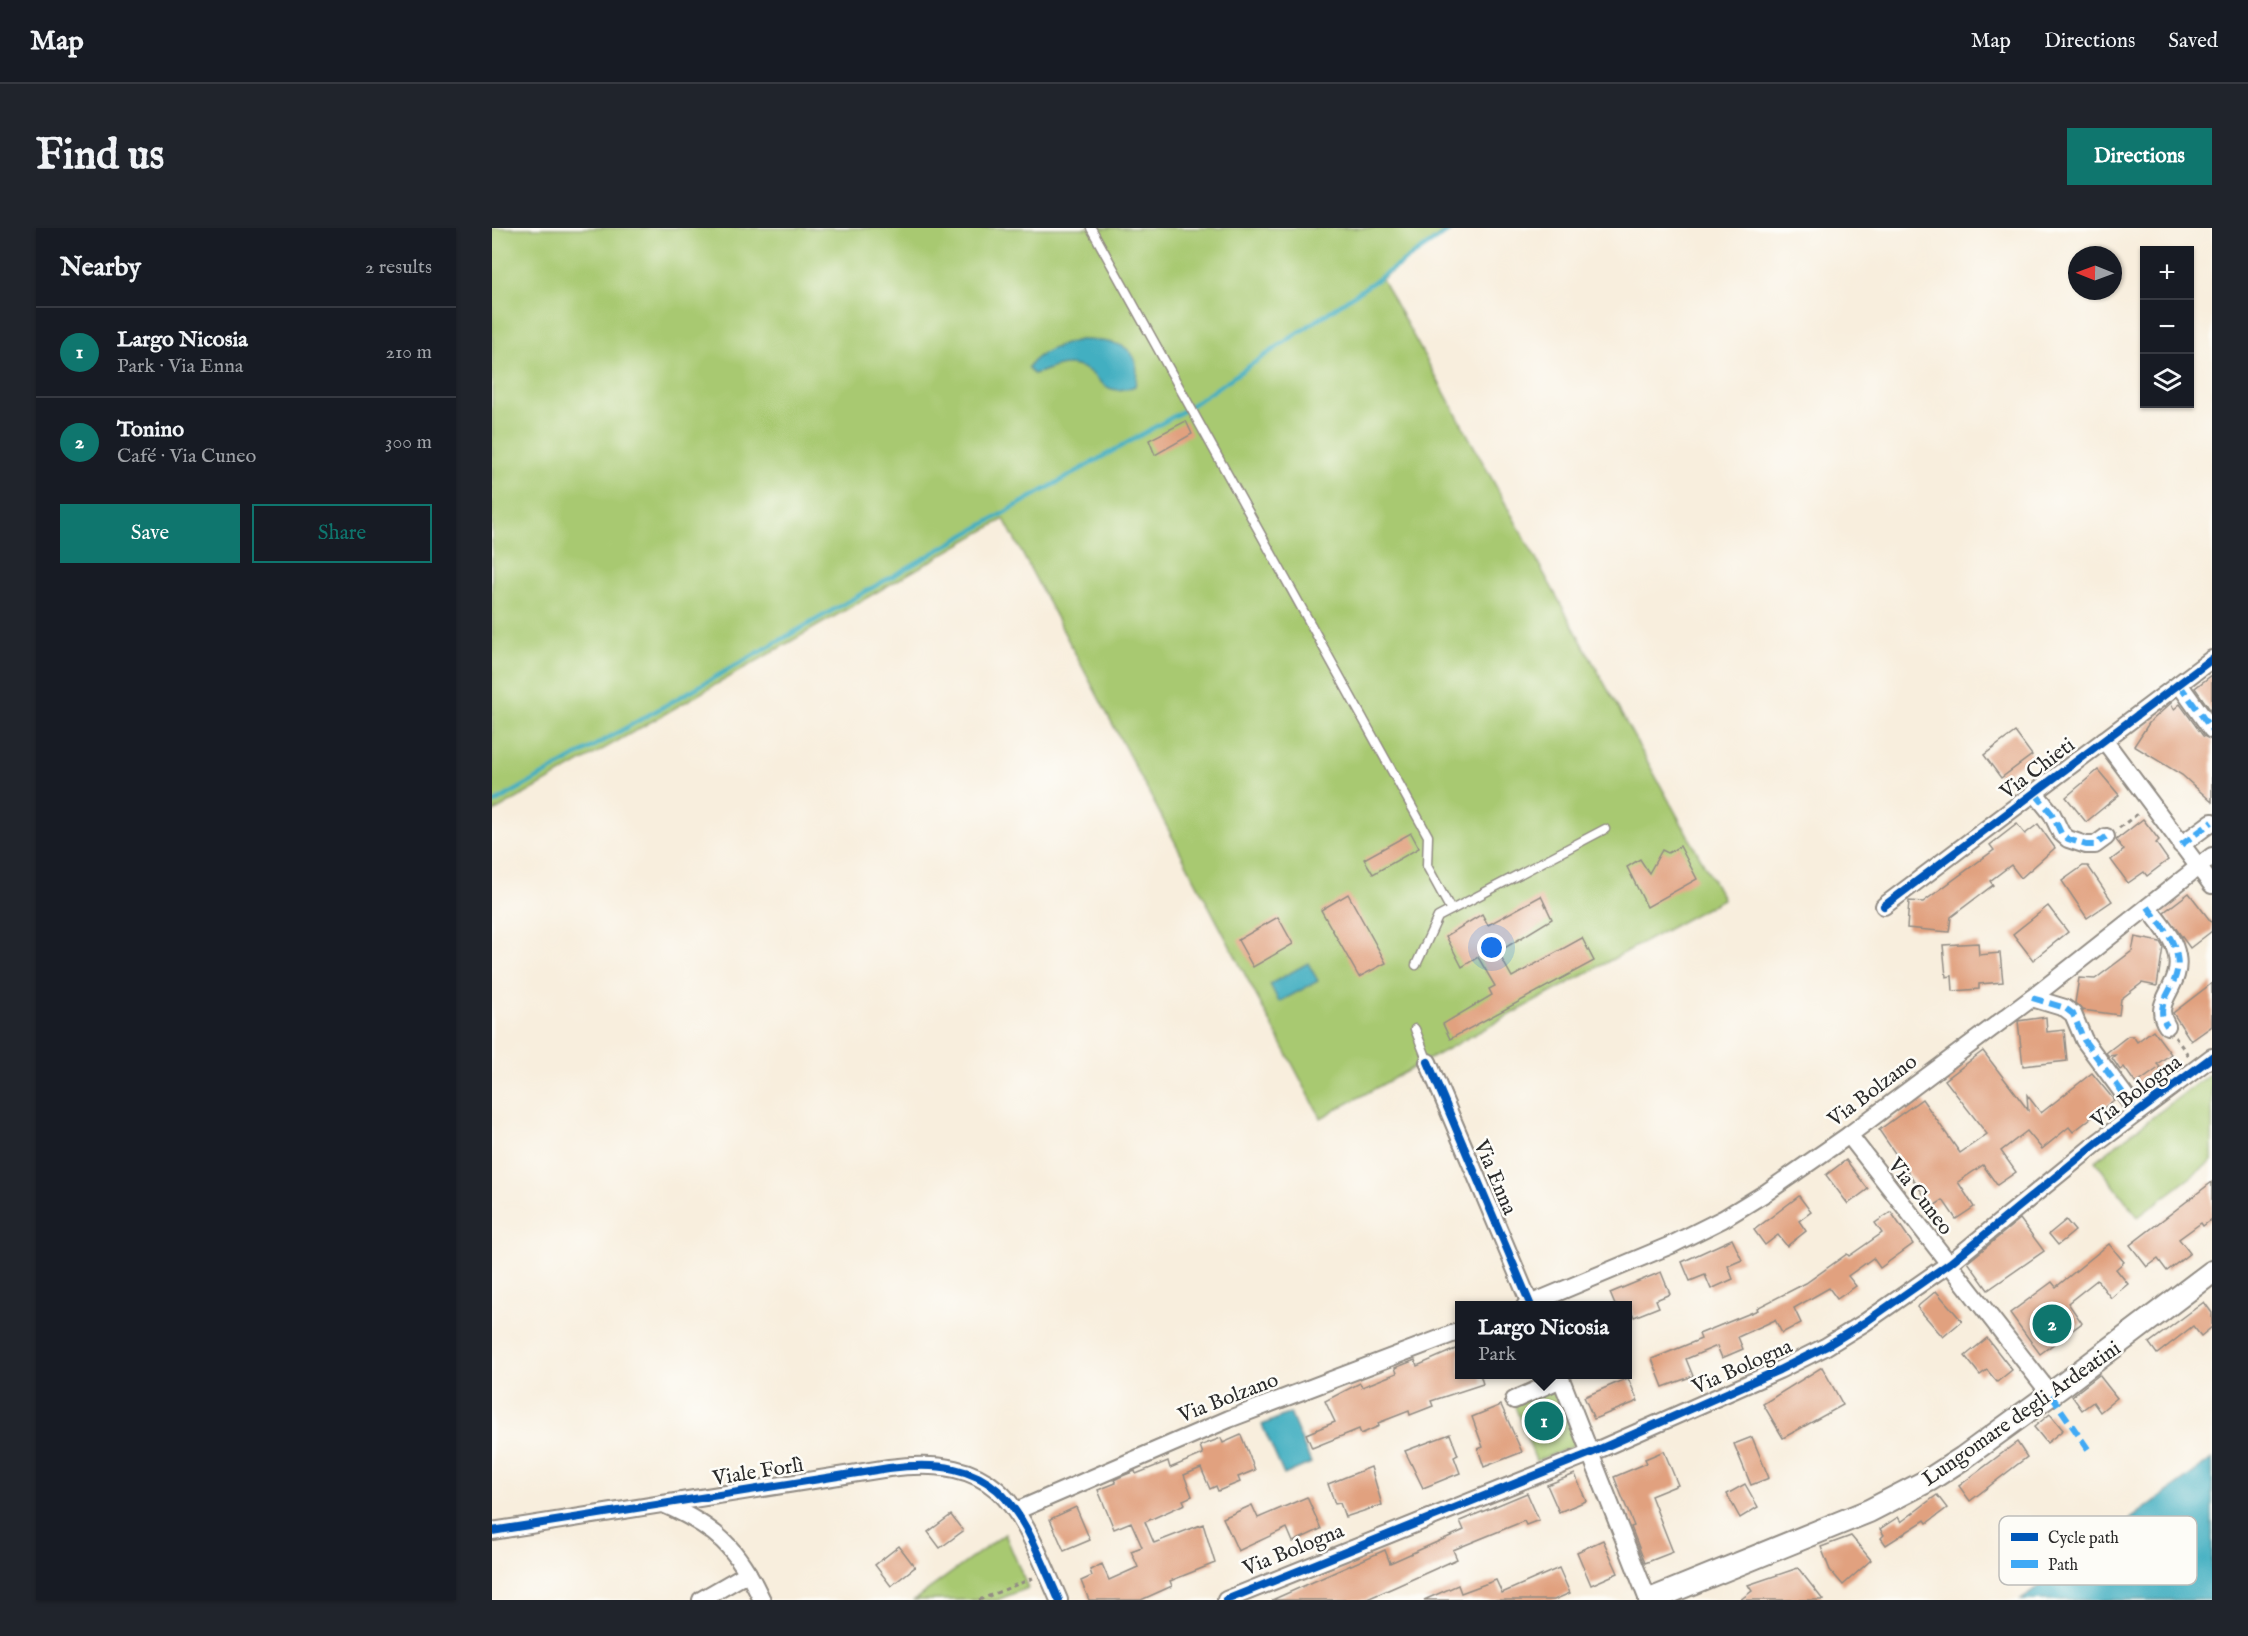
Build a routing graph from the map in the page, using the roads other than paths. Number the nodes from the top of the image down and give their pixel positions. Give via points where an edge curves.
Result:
1 (1091, 228) edge
2 (2212, 659) edge
3 (2179, 684) junction
4 (2212, 730) edge
5 (2104, 740) junction
6 (2035, 793) junction
7 (2212, 822) edge
8 (1605, 829) dead end
9 (2106, 837) road end
10 (2181, 845) junction
11 (2212, 856) edge
12 (2198, 867) junction
13 (2212, 885) edge
14 (1884, 906) dead end
15 (2148, 907) junction
16 (1451, 910) junction
17 (1416, 965) dead end
18 (2032, 998) junction
19 (2167, 1026) road end
20 (1414, 1029) dead end
21 (2212, 1057) edge
22 (1428, 1062) joint
23 (2137, 1112) junction
24 (1849, 1136) junction
25 (1950, 1263) junction
26 (2212, 1272) edge
27 (1527, 1301) edge
28 (1538, 1301) edge
29 (1455, 1334) edge
30 (1556, 1379) edge
31 (1561, 1379) edge
32 (2051, 1395) junction
33 (1514, 1400) dead end
34 (1591, 1453) junction
35 (663, 1504) junction
36 (1016, 1511) junction
37 (492, 1531) edge
38 (748, 1573) junction
39 (701, 1600) edge
40 (762, 1600) edge
41 (1059, 1600) edge
42 (1226, 1600) edge
43 (1649, 1600) edge

1 - 16 lane via 1428,836 1427,866
2 - 3 street, Via Chieti
3 - 4 street
3 - 5 street, Via Chieti
5 - 6 street, Via Chieti
5 - 10 street
6 - 9 street via 2068,839 2095,845
6 - 14 street, Via Chieti
7 - 10 street
8 - 16 lane
10 - 12 street
11 - 12 street, Via Bolzano
12 - 13 street
12 - 15 street, Via Bolzano
15 - 18 street, Via Bolzano
15 - 19 street via 2177,955 2176,981 2161,1009
16 - 17 lane via 1438,917
18 - 23 street via 2073,1014 2084,1040
18 - 24 street, Via Bolzano
20 - 22 lane
21 - 23 street, Via Bologna
22 - 27 street, Via Enna
23 - 25 street, Via Bologna
24 - 25 street, Via Cuneo
24 - 28 street, Via Bolzano via 1723,1219
25 - 32 street, Via Cuneo
25 - 34 street, Via Bologna via 1807,1357
26 - 32 main road, Lungomare degli Ardeatini
29 - 36 street, Via Bolzano via 1219,1423
30 - 33 street
31 - 34 street
32 - 43 main road, Lungomare degli Ardeatini via 1915,1488 1854,1517
34 - 42 street, Via Bologna
34 - 43 street
35 - 36 street, Viale Forlì via 889,1468 932,1465 976,1475
35 - 37 street, Viale Forlì
35 - 38 street via 709,1527
36 - 41 street, Viale Forlì via 1029,1531
38 - 39 street
38 - 40 street

